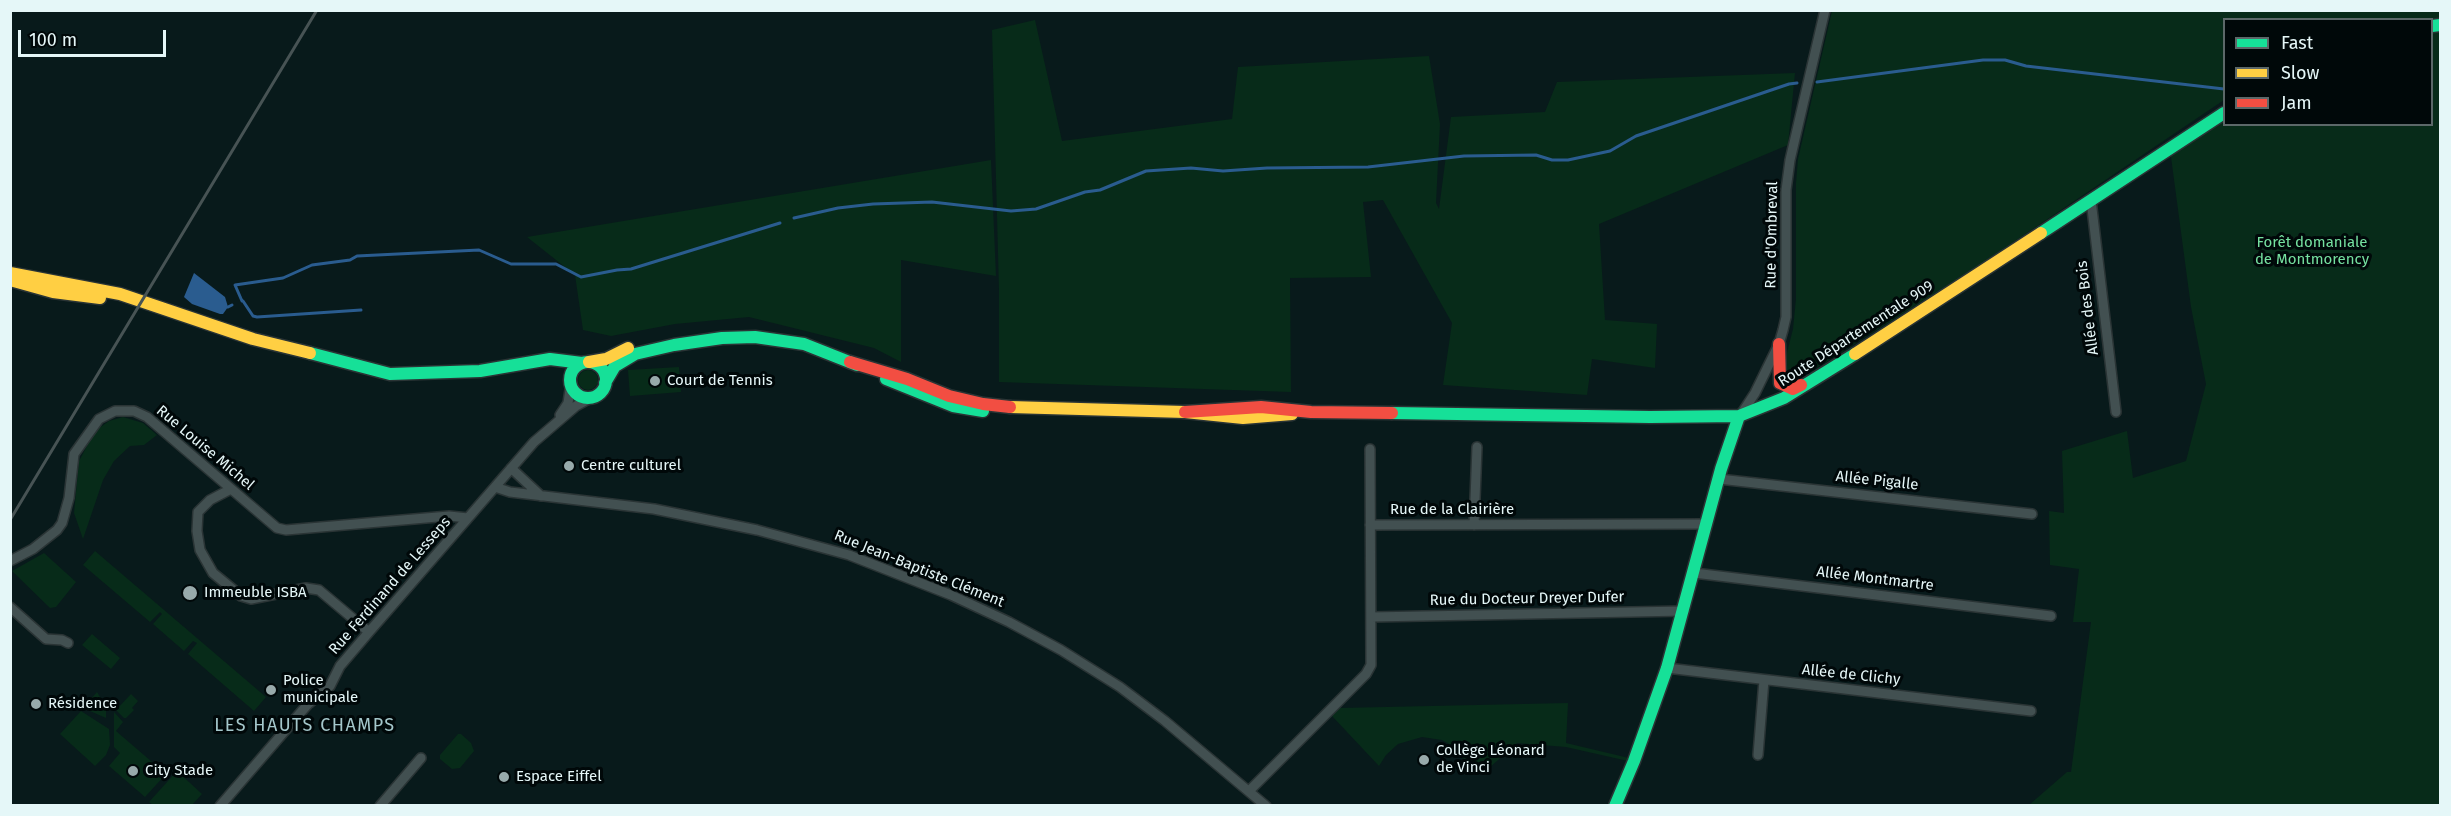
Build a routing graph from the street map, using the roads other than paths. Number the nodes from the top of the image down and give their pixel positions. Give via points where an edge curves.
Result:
1 (1825, 10) edge
2 (2223, 114) edge
3 (2091, 200) junction
4 (10, 273) edge
5 (10, 280) edge
6 (148, 305) junction
7 (1779, 344) junction
8 (674, 345) junction
9 (586, 363) junction
10 (521, 364) junction
11 (1821, 376) junction
12 (570, 383) junction
13 (605, 383) junction
14 (594, 396) junction
15 (2116, 412) dead end
16 (1739, 416) junction
17 (548, 428) junction
18 (1477, 447) dead end
19 (1370, 449) dead end
20 (511, 468) junction
21 (1719, 479) junction
22 (495, 487) junction
23 (231, 489) junction
24 (541, 496) junction
25 (2032, 514) dead end
26 (428, 518) junction
27 (468, 518) junction
28 (1707, 524) junction
29 (1370, 525) junction
30 (1474, 525) junction
31 (457, 531) junction
32 (10, 561) edge
33 (1695, 573) junction
34 (10, 608) edge
35 (1684, 611) junction
36 (1371, 616) junction
37 (2051, 616) dead end
38 (369, 632) junction
39 (68, 643) dead end
40 (1667, 668) junction
41 (1764, 680) junction
42 (2031, 711) dead end
43 (1758, 755) dead end
44 (421, 758) dead end
45 (1249, 791) junction
46 (220, 806) edge
47 (380, 806) edge
48 (1266, 806) edge
49 (1615, 806) edge

1 - 7 street, Rue d'Ombreval via 1790,160 1786,190 1786,316
2 - 3 main road, Route Départementale 909
3 - 11 main road, Route Départementale 909
3 - 15 street, Allée des Bois
4 - 6 main road via 111,292
5 - 6 main road via 53,292
6 - 10 main road via 253,339 377,372 463,372
7 - 11 main road via 1778,378 1785,387 1793,389
7 - 16 street, Rue d'Ombreval
8 - 9 main road via 637,346
8 - 13 main road via 645,350 622,360
8 - 16 main road, Route Départementale 909 via 737,337 804,344 949,396 1026,408 1185,412 1253,407 1311,412
9 - 10 main road via 558,359
9 - 12 main road via 573,370
9 - 13 main road via 603,370
10 - 12 main road via 553,366 566,373
11 - 16 main road, Route Départementale 909 via 1784,398
12 - 14 main road via 579,395
12 - 17 street via 565,408
13 - 14 main road
14 - 17 street, Rue Ferdinand de Lesseps
16 - 21 main road
17 - 20 street, Rue Ferdinand de Lesseps
18 - 30 street
19 - 29 street
20 - 22 street, Rue Ferdinand de Lesseps
20 - 24 street
21 - 25 street, Allée Pigalle
21 - 28 main road
22 - 24 street, Rue Jean-Baptiste Clément
22 - 27 street, Rue Ferdinand de Lesseps
23 - 26 street, Rue Louise Michel via 277,528 286,530
23 - 32 street, Rue Louise Michel via 147,417 134,411 115,411 93,425 74,454 62,523 40,544
23 - 38 street via 200,508 197,531 205,561 213,573 232,590 251,599 319,590
24 - 45 street, Rue Jean-Baptiste Clément via 633,506 767,532 849,555 951,595 1010,622 1120,687
26 - 27 street, Rue Louise Michel
26 - 31 street, Rue Louise Michel via 448,523
27 - 31 street, Rue Ferdinand de Lesseps
28 - 30 street, Rue de la Clairière
28 - 33 main road
29 - 30 street, Rue de la Clairière
29 - 36 street, Rue de la Clairière
31 - 38 street, Rue Ferdinand de Lesseps
33 - 35 main road
33 - 37 street, Allée Montmartre
34 - 39 street via 46,639
35 - 36 street, Rue du Docteur Dreyer Dufer
35 - 40 main road
36 - 45 street, Rue de la Clairière via 1369,670
38 - 46 street, Rue Ferdinand de Lesseps via 340,666 330,686 308,704
40 - 41 street, Allée de Clichy
40 - 49 main road
41 - 42 street, Allée de Clichy
41 - 43 street
44 - 47 street
45 - 48 street, Rue Jean-Baptiste Clément

